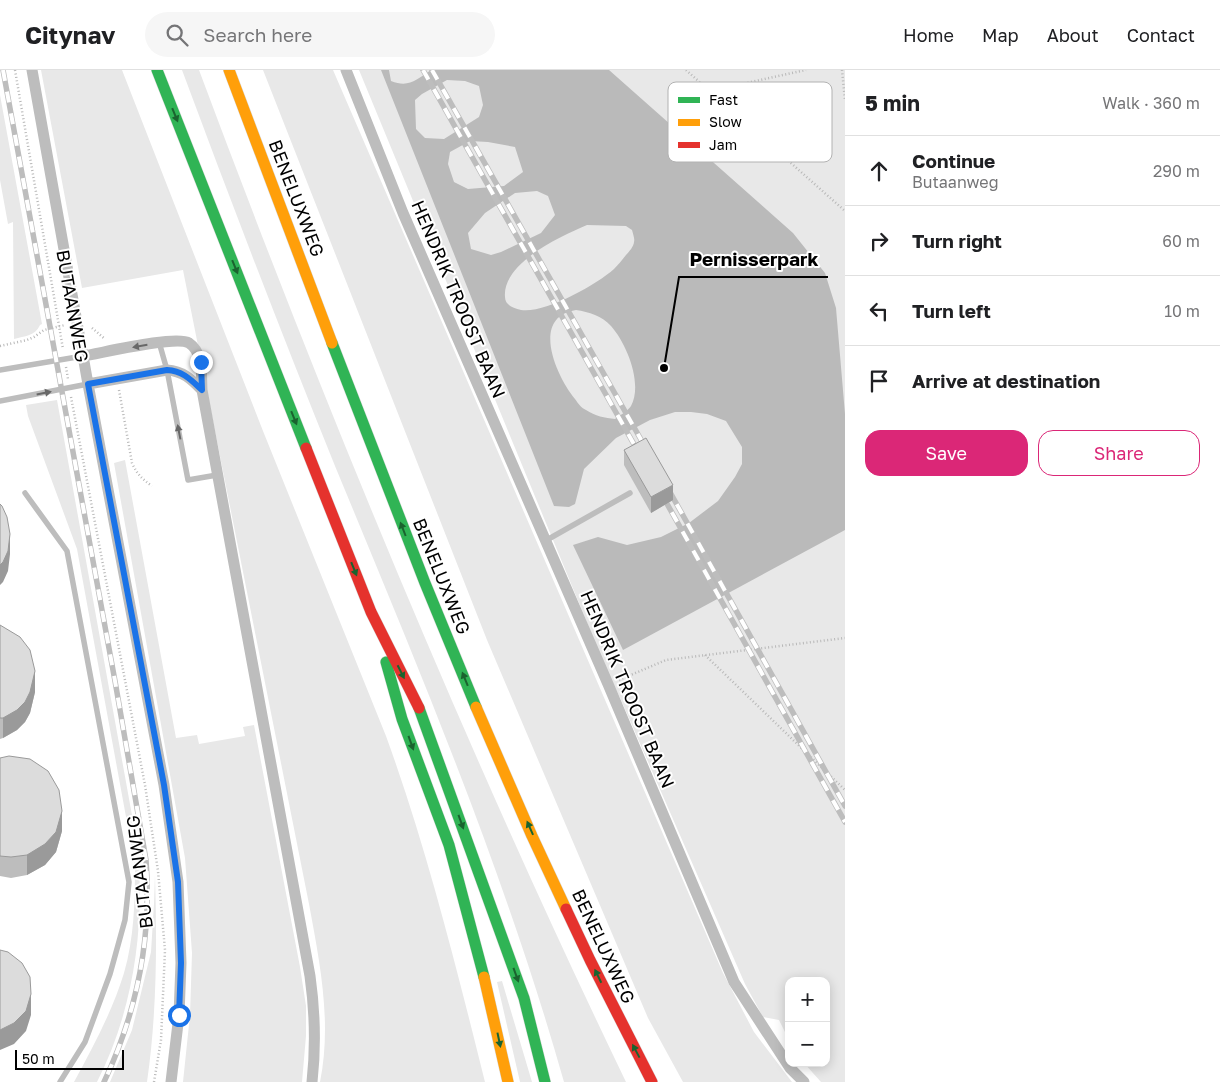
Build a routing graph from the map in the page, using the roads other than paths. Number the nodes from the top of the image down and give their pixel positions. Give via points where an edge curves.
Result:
1 (32, 70) edge
2 (157, 70) edge
3 (229, 70) edge
4 (346, 70) edge
5 (159, 342) junction
6 (83, 356) junction
7 (0, 370) edge
8 (167, 370) junction
9 (88, 384) junction
10 (202, 390) junction
11 (0, 402) edge
12 (217, 475) junction
13 (25, 494) dead end
14 (630, 494) dead end
15 (545, 541) junction
16 (371, 612) junction
17 (60, 1082) edge
18 (172, 1082) edge
19 (312, 1082) edge
20 (508, 1082) edge
21 (545, 1082) edge
22 (652, 1082) edge
23 (804, 1082) edge

1 - 6 street, BUTAANWEG
2 -> 16 highway
22 -> 3 highway, BENELUXWEG via 587,955 488,735 404,531
4 - 15 street, HENDRIK TROOST BAAN via 403,213
5 -> 6 street
5 - 8 lane
5 - 10 street via 189,343 195,349 201,362
6 - 7 lane
6 - 9 street, BUTAANWEG
8 - 9 street
8 - 10 street via 183,373
12 -> 8 lane via 188,480
11 -> 9 lane
9 - 18 street, BUTAANWEG via 164,785 178,882 179,1015
10 - 12 street
12 - 19 street via 310,976 315,1012
13 - 17 lane via 68,551 129,882 125,920 110,974 85,1042
14 - 15 lane
15 - 23 street, HENDRIK TROOST BAAN via 734,982 790,1068
16 -> 20 highway via 402,719 457,872
16 -> 21 highway via 423,716 524,998

